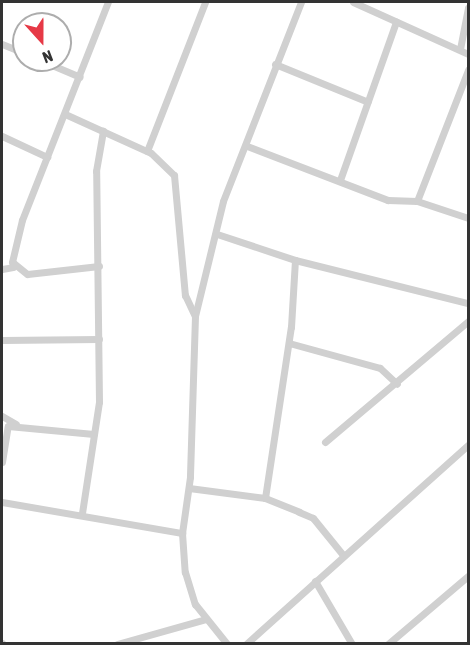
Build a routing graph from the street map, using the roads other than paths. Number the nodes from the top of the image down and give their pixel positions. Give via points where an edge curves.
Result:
1 (108, 2) edge
2 (205, 2) edge
3 (301, 2) edge
4 (353, 2) edge
5 (468, 8) edge
6 (396, 22) junction
7 (460, 49) junction
8 (468, 54) edge
9 (275, 64) junction
10 (468, 70) edge
11 (68, 72) edge
12 (80, 77) junction
13 (368, 102) junction
14 (65, 114) junction
15 (103, 131) junction
16 (2, 136) edge
17 (247, 146) junction
18 (147, 151) junction
19 (47, 157) junction
20 (340, 180) junction
21 (417, 201) junction
22 (468, 218) edge
23 (217, 234) junction
24 (295, 260) junction
25 (99, 266) junction
26 (13, 267) junction
27 (2, 269) edge
28 (468, 303) edge
29 (195, 316) junction
30 (468, 321) edge
31 (99, 339) junction
32 (2, 340) edge
33 (289, 343) junction
34 (397, 384) junction
35 (2, 416) edge
36 (16, 424) junction
37 (94, 434) junction
38 (325, 442) dead end
39 (468, 445) edge
40 (2, 462) edge
41 (189, 488) junction
42 (265, 498) junction
43 (2, 502) edge
44 (82, 513) junction
45 (182, 533) junction
46 (343, 555) junction
47 (468, 576) edge
48 (315, 581) junction
49 (206, 619) junction
50 (117, 644) edge
51 (227, 644) edge
52 (246, 644) edge
53 (352, 644) edge
54 (388, 644) edge

1 - 12 street
2 - 18 street
3 - 9 street
4 - 6 street
5 - 7 street
6 - 7 street
6 - 13 street
7 - 8 street
9 - 13 street
9 - 17 street
10 - 21 street
11 - 12 street
12 - 14 street
13 - 20 street
14 - 15 street
14 - 19 street
15 - 18 street
15 - 25 street via 96,171
16 - 19 street
17 - 20 street
17 - 23 street via 223,201
18 - 29 street via 174,175 185,295
19 - 26 street via 16,239
20 - 21 street via 388,200
21 - 22 street
23 - 24 street
23 - 29 street
24 - 28 street
24 - 33 street
25 - 26 street via 27,274
25 - 31 street
26 - 27 street
29 - 41 street
30 - 34 street
31 - 32 street
31 - 37 street
33 - 34 street via 380,368
33 - 42 street
34 - 38 street
35 - 36 street
36 - 37 street
36 - 40 street via 4,432
37 - 44 street
39 - 46 street
41 - 42 street
41 - 45 street
42 - 46 street via 314,518
43 - 44 street
44 - 45 street
45 - 49 street via 188,590
46 - 48 street
47 - 54 street
48 - 52 street
48 - 53 street
49 - 50 street
49 - 51 street

